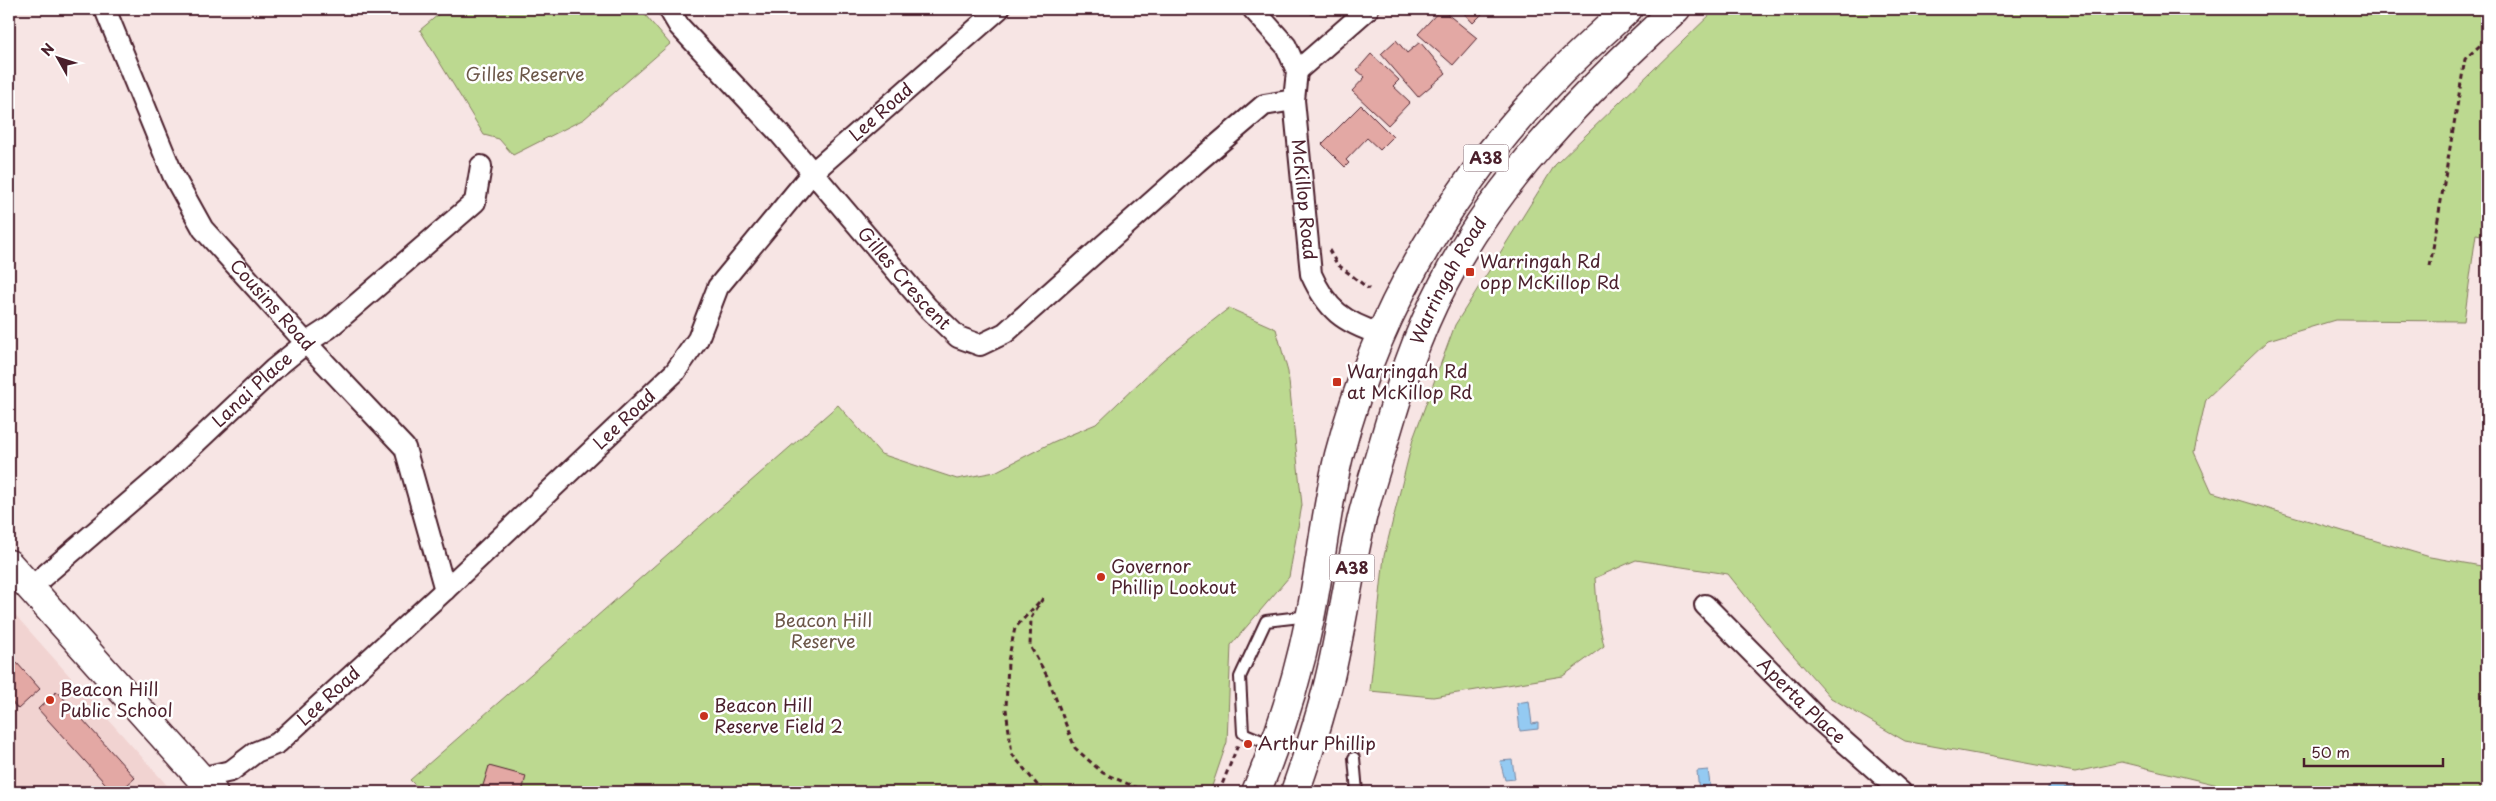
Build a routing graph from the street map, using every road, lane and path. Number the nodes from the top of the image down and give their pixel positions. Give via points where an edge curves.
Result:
1 (105, 9) edge
2 (669, 9) edge
3 (999, 9) edge
4 (1253, 9) edge
5 (1368, 9) edge
6 (1628, 9) edge
7 (1676, 9) edge
8 (2487, 39) edge
9 (1297, 71) junction
10 (1294, 100) junction
11 (481, 166) dead end
12 (812, 173) junction
13 (1326, 243) dead end
14 (2430, 266) dead end
15 (1369, 289) dead end
16 (1380, 334) junction
17 (306, 343) junction
18 (1415, 346) junction
19 (9, 564) edge
20 (30, 588) junction
21 (445, 590) junction
22 (1705, 605) dead end
23 (1311, 616) junction
24 (1243, 733) junction
25 (1275, 746) junction
26 (1354, 758) dead end
27 (206, 785) edge
28 (1043, 792) edge
29 (1141, 792) edge
30 (1219, 792) edge
31 (1256, 792) edge
32 (1297, 792) edge
33 (1357, 792) edge
34 (1901, 792) edge

1 - 17 street, Cousins Road via 173,175 203,229
2 - 12 street, Gilles Crescent via 679,26
3 - 12 street, Lee Road
4 - 9 street, McKillop Road via 1286,46
5 - 9 street
6 - 16 main road, Warringah Road / A38 via 1563,70 1500,140 1430,238
7 - 18 main road, Warringah Road / A38 via 1622,58 1531,156 1457,260
8 - 14 path via 2465,59
9 - 10 street, McKillop Road
10 - 12 street, Gilles Crescent via 1264,105 1005,333 980,345 958,337 927,307
10 - 16 street, McKillop Road via 1311,274 1323,298 1337,314 1358,327
11 - 17 street, Lanai Place via 475,202 329,328
12 - 21 street, Lee Road via 718,288 698,338 675,372
13 - 15 path, McKillop Road via 1337,264
16 - 18 main road, McKillop Road
16 - 23 main road, Warringah Road / A38 via 1356,396 1339,457
17 - 20 street, Lanai Place via 167,470
17 - 21 street, Cousins Road via 405,448
18 - 32 main road, Warringah Road / A38 via 1362,517 1330,679
19 - 20 main road
20 - 27 main road
21 - 27 street, Lee Road via 278,743 256,752 232,771
22 - 34 street, Aperta Place via 1815,716
23 - 24 lane via 1266,621 1240,677
23 - 25 main road, Warringah Road / A38
24 - 25 lane
24 - 30 path
25 - 31 main road, Warringah Road / A38
26 - 33 lane
28 - 29 path via 1012,754 1006,709 1008,661 1015,628 1043,598 1031,618 1030,646 1047,676 1075,748 1103,773

